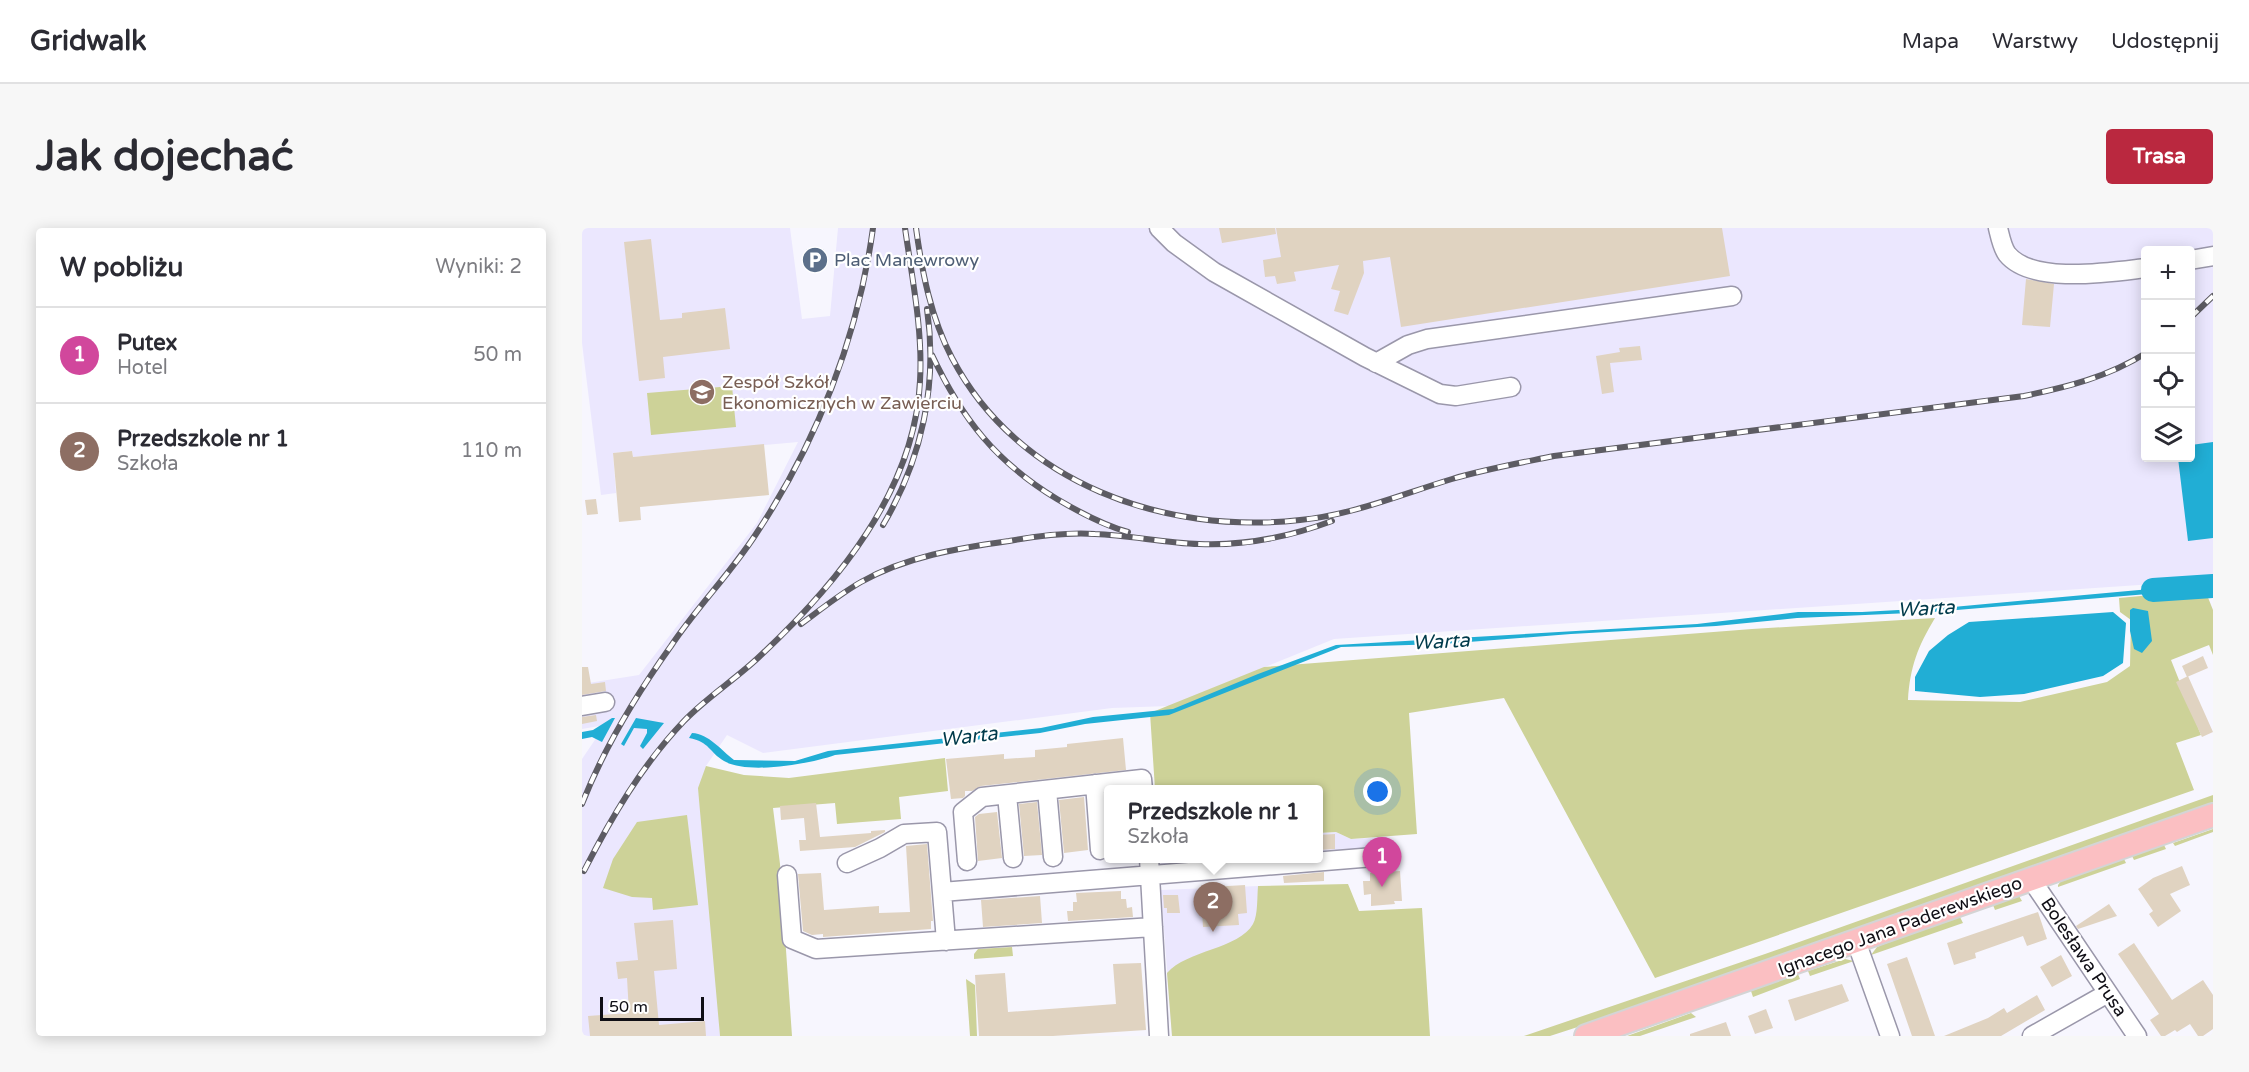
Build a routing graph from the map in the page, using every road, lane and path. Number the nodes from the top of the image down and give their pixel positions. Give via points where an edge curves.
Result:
1 (1160, 228) edge
2 (1998, 228) edge
3 (2213, 256) edge
4 (2195, 259) edge
5 (2141, 268) edge
6 (1732, 296) dead end
7 (1376, 363) junction
8 (1511, 387) dead end
9 (604, 702) dead end
10 (582, 706) edge
11 (1095, 784) junction
12 (1143, 785) edge
13 (1047, 790) junction
14 (1007, 795) junction
15 (2213, 815) edge
16 (1100, 850) dead end
17 (1053, 857) dead end
18 (1374, 857) dead end
19 (1013, 858) dead end
20 (1323, 860) edge
21 (967, 861) dead end
22 (847, 863) dead end
23 (1252, 863) edge
24 (1150, 868) edge
25 (787, 875) dead end
26 (2031, 879) junction
27 (942, 892) junction
28 (1153, 927) junction
29 (946, 941) junction
30 (1856, 941) junction
31 (2108, 993) junction
32 (1159, 1036) edge
33 (1586, 1036) edge
34 (1890, 1036) edge
35 (2032, 1036) edge
36 (2137, 1036) edge

1 - 7 street via 1182,250 1214,272
2 - 5 street via 2006,253 2032,270 2104,273
3 - 4 street
6 - 7 street via 1427,339
7 - 8 street via 1448,396
9 - 10 street
11 - 12 street via 1142,779
11 - 13 street
11 - 16 street
13 - 14 street
13 - 17 street
14 - 19 street
14 - 21 street via 982,797 963,812
15 - 26 main road, Ignacego Jana Paderewskiego
18 - 20 street
22 - 27 street via 904,834 937,832
23 - 24 street
24 - 27 street
24 - 28 street
25 - 29 street via 792,939 816,950
26 - 30 main road, Ignacego Jana Paderewskiego
26 - 31 street, Bolesława Prusa
27 - 29 street
28 - 29 street
28 - 32 street
30 - 33 main road, Ignacego Jana Paderewskiego
30 - 34 street
31 - 35 street
31 - 36 street, Bolesława Prusa

